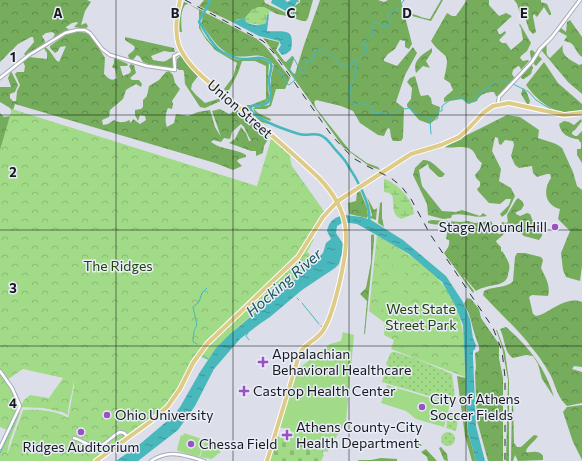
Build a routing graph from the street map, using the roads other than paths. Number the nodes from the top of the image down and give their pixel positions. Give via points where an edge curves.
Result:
1 (580, 0) edge
2 (180, 1) edge
3 (182, 51) junction
4 (0, 78) edge
5 (498, 104) junction
6 (582, 113) edge
7 (338, 201) junction
8 (0, 371) edge
9 (74, 438) dead end
10 (129, 438) junction
11 (0, 448) edge
12 (96, 461) edge
13 (151, 461) edge
14 (204, 461) edge
15 (267, 461) edge

1 - 5 street via 552,37 542,45 532,62 499,97
2 - 3 main road, Union Street via 177,29
3 - 4 street via 174,56 175,70 148,66 110,55 90,33 77,30 65,33 28,56
3 - 7 main road, Union Street via 202,76 319,178
5 - 6 main road via 516,104 564,115
5 - 7 main road via 483,113 458,137 411,154
7 - 10 main road via 323,217 301,254 207,344 193,362 180,389 168,406
7 - 15 main road, Union Street via 345,226 346,253 334,304 323,331 300,352
8 - 11 street via 20,406
9 - 10 street via 94,447 102,445 120,432
10 - 12 main road
13 - 14 street via 162,455 174,453

